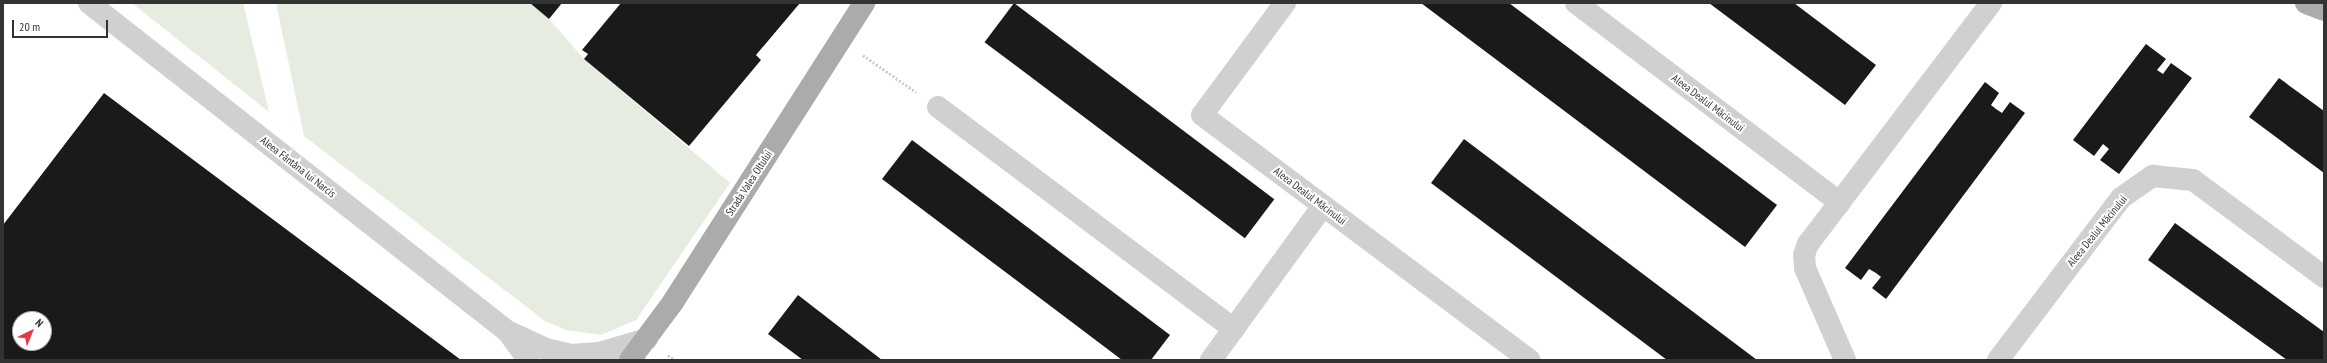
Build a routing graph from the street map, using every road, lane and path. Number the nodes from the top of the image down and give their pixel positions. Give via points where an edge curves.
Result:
1 (89, 3) edge
2 (864, 3) edge
3 (1285, 3) edge
4 (1576, 3) edge
5 (1991, 3) edge
6 (2306, 3) edge
7 (2324, 10) edge
8 (841, 40) junction
9 (938, 107) joint
10 (1840, 203) junction
11 (1323, 206) junction
12 (2324, 277) edge
13 (1234, 329) junction
14 (507, 331) junction
15 (647, 340) junction
16 (528, 360) edge
17 (630, 360) edge
18 (1211, 360) edge
19 (1530, 360) edge
20 (1845, 360) edge
21 (1998, 360) edge

1 - 14 street, Aleea Fântâna lui Narcis
2 - 8 main road, Strada Valea Oltului
3 - 11 street, Aleea Dealul Măcinului via 1202,114
4 - 10 street, Aleea Dealul Măcinului
5 - 10 street
6 - 7 main road
8 - 9 path
8 - 15 main road, Strada Valea Oltului
9 - 13 street
10 - 20 street via 1808,244 1804,255 1805,268
11 - 13 street
11 - 19 street, Aleea Dealul Măcinului
12 - 21 street, Aleea Dealul Măcinului via 2193,180 2153,176 2121,198
13 - 18 street
14 - 15 street, Aleea Fântâna lui Narcis via 546,349 571,355 599,353
14 - 16 street, Aleea Fântâna lui Narcis
15 - 17 main road, Strada Valea Oltului

